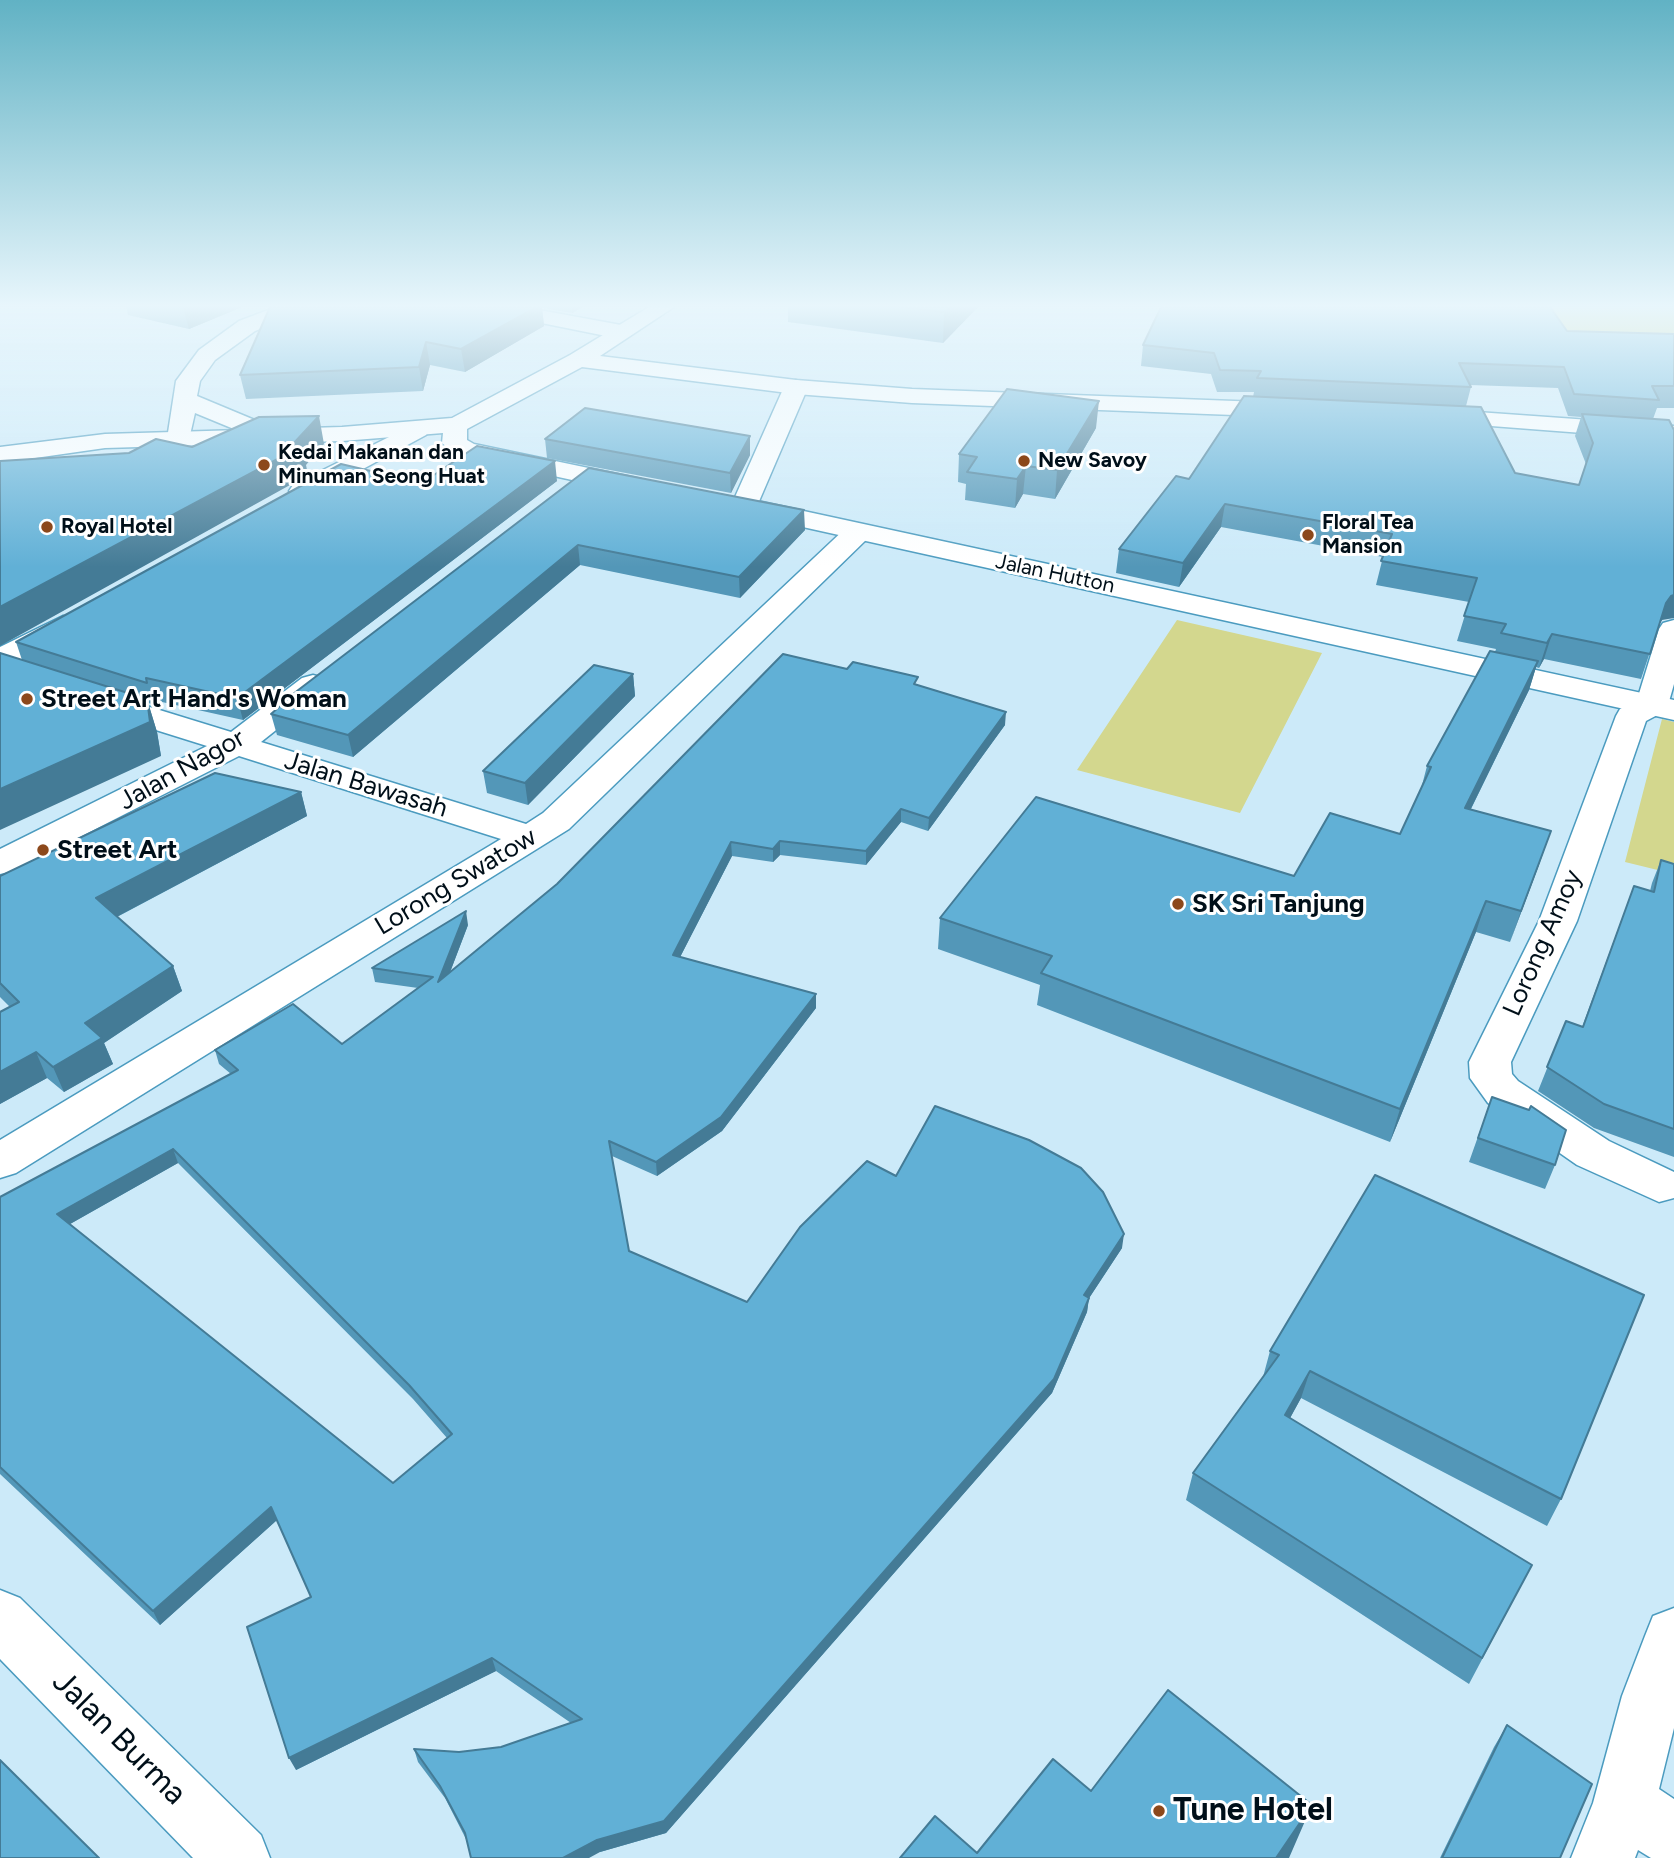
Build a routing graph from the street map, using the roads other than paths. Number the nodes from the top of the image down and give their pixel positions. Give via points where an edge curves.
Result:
1 (185, 394) edge
2 (518, 394) edge
3 (792, 394) edge
4 (895, 394) edge
5 (183, 399) junction
6 (1307, 411) edge
7 (1416, 415) edge
8 (455, 425) junction
9 (417, 430) junction
10 (1674, 433) edge
11 (341, 434) junction
12 (272, 436) junction
13 (179, 439) junction
14 (0, 455) edge
15 (358, 460) junction
16 (583, 476) junction
17 (650, 488) edge
18 (551, 501) edge
19 (276, 505) edge
20 (858, 532) junction
21 (89, 610) edge
22 (1674, 629) edge
23 (0, 664) edge
24 (333, 670) edge
25 (68, 692) edge
26 (1663, 708) edge
27 (236, 745) junction
28 (532, 837) junction
29 (0, 863) edge
30 (0, 1161) edge
31 (1659, 1185) dead end
32 (0, 1618) edge
33 (1674, 1636) edge
34 (1634, 1833) edge
35 (238, 1858) edge

1 - 5 street
2 - 8 street
3 - 20 street, Jalan Hutton via 731,503
4 - 6 street
5 - 12 street
5 - 13 street
7 - 10 street
8 - 9 street
8 - 16 street via 455,443 466,450
9 - 11 street
9 - 15 street
11 - 12 street
11 - 15 street via 368,442
12 - 13 street
13 - 14 street via 104,441
15 - 19 street
16 - 17 street
16 - 18 street
20 - 26 street, Jalan Hutton
20 - 28 street, Lorong Swatow via 556,821
21 - 23 street
22 - 26 street
24 - 27 street, Jalan Nagor
25 - 27 street, Jalan Bawasah
26 - 31 street, Lorong Amoy via 1632,716 1558,921 1490,1062 1491,1078 1503,1092 1593,1153
27 - 28 street, Jalan Bawasah
27 - 29 street, Jalan Nagor
28 - 30 street, Lorong Swatow
32 - 35 street, Jalan Burma
33 - 34 street via 1653,1696

